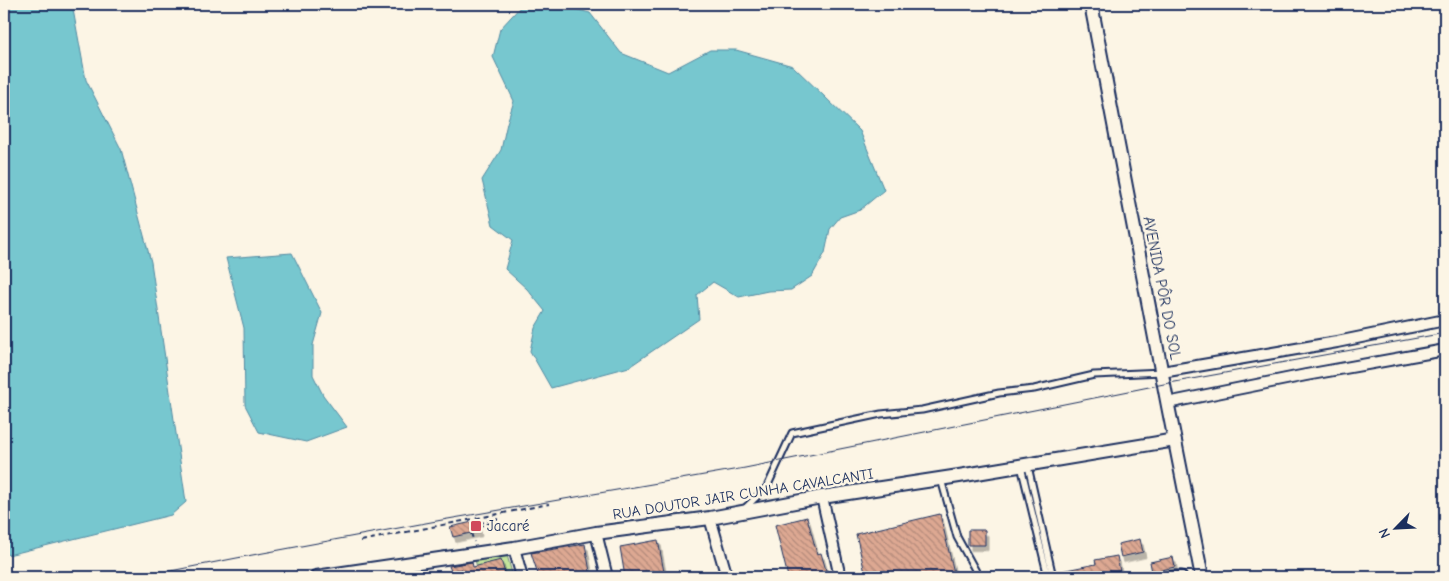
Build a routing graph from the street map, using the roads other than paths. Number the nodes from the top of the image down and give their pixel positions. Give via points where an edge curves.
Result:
1 (1091, 4) edge
2 (1445, 320) edge
3 (1445, 350) edge
4 (1162, 372) junction
5 (1168, 403) junction
6 (1175, 440) junction
7 (1024, 465) junction
8 (941, 479) junction
9 (822, 497) junction
10 (740, 512) junction
11 (710, 518) junction
12 (596, 533) junction
13 (514, 548) junction
14 (316, 577) edge
15 (522, 577) edge
16 (607, 577) edge
17 (727, 577) edge
18 (840, 577) edge
19 (979, 577) edge
20 (1048, 577) edge
21 (1053, 577) edge
22 (1155, 577) edge
23 (1184, 577) edge
24 (1202, 577) edge

1 - 4 street, AVENIDA PÔR DO SOL
2 - 4 street
3 - 5 street
4 - 5 street, AVENIDA PÔR DO SOL
4 - 10 lane via 1094,375 792,433 767,487
5 - 6 street, AVENIDA PÔR DO SOL
6 - 7 street, RUA DOUTOR JAIR CUNHA CAVALCANTI
6 - 24 street, AVENIDA PÔR DO SOL
7 - 8 street, RUA DOUTOR JAIR CUNHA CAVALCANTI
7 - 20 lane
7 - 21 lane
8 - 9 street, RUA DOUTOR JAIR CUNHA CAVALCANTI
8 - 19 lane via 957,537
9 - 10 street, RUA DOUTOR JAIR CUNHA CAVALCANTI
9 - 18 street
10 - 11 street, RUA DOUTOR JAIR CUNHA CAVALCANTI
11 - 12 street, RUA DOUTOR JAIR CUNHA CAVALCANTI
11 - 17 street
12 - 13 street, RUA DOUTOR JAIR CUNHA CAVALCANTI
12 - 16 street
13 - 14 street, RUA DOUTOR JAIR CUNHA CAVALCANTI
13 - 15 street
22 - 23 lane via 1182,574

